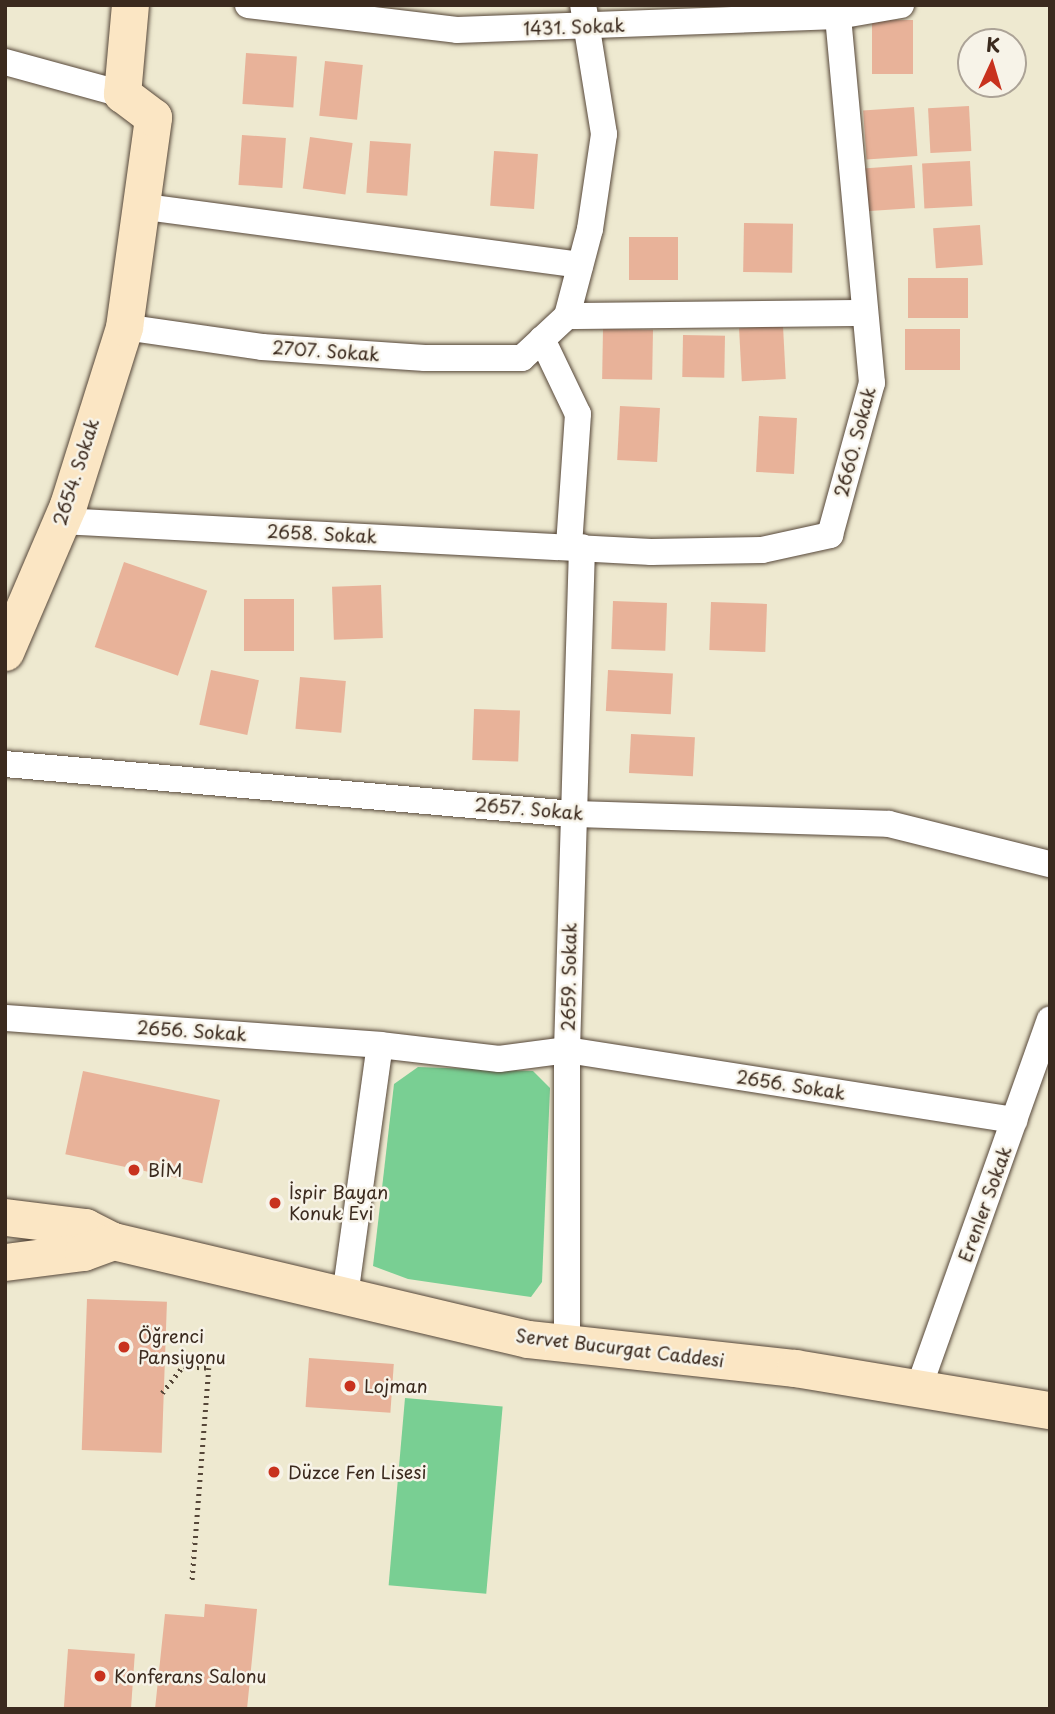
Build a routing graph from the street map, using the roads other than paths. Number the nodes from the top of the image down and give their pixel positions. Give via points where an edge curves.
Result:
1 (130, 5) edge
2 (248, 5) edge
3 (901, 5) edge
4 (837, 10) edge
5 (584, 16) edge
6 (5, 62) edge
7 (122, 94) junction
8 (139, 206) junction
9 (580, 265) junction
10 (865, 313) junction
11 (567, 316) junction
12 (124, 327) junction
13 (542, 339) junction
14 (61, 522) junction
15 (576, 547) junction
16 (5, 652) edge
17 (5, 764) edge
18 (573, 814) junction
19 (1050, 864) edge
20 (5, 1018) edge
21 (1050, 1020) edge
22 (380, 1045) junction
23 (567, 1050) junction
24 (1015, 1120) junction
25 (5, 1217) edge
26 (113, 1241) junction
27 (5, 1262) edge
28 (345, 1296) junction
29 (568, 1342) junction
30 (919, 1387) junction
31 (1050, 1410) edge

1 - 7 main road
2 - 5 street, 1431. Sokak via 457,30
3 - 4 street, 1431. Sokak
4 - 5 street, 1431. Sokak
4 - 10 street, 2660. Sokak
5 - 9 street via 604,134
6 - 7 street
7 - 8 main road via 153,117
8 - 9 street
8 - 12 main road
9 - 11 street
10 - 11 street
10 - 15 street, 2660. Sokak via 872,383 831,535 762,550 651,552
11 - 13 street, 2707. Sokak
12 - 13 street, 2707. Sokak via 262,347 425,358 522,358
12 - 14 main road, 2654. Sokak
13 - 15 street, 2659. Sokak via 578,414
14 - 15 street, 2658. Sokak
14 - 16 main road, 2654. Sokak
15 - 18 street, 2659. Sokak
17 - 18 street, 2657. Sokak
18 - 19 street, 2657. Sokak via 889,824
18 - 23 street, 2659. Sokak
20 - 22 street, 2656. Sokak
21 - 24 street, Erenler Sokak
22 - 23 street, 2659. Sokak via 499,1059
22 - 28 street
23 - 24 street, 2656. Sokak
23 - 29 street
24 - 30 street, Erenler Sokak
25 - 26 main road, Servet Bucurgat Caddesi via 85,1227
26 - 27 main road via 83,1252
26 - 28 main road, Servet Bucurgat Caddesi
28 - 29 main road, Servet Bucurgat Caddesi via 528,1339
29 - 30 main road, Servet Bucurgat Caddesi
30 - 31 main road, Servet Bucurgat Caddesi

